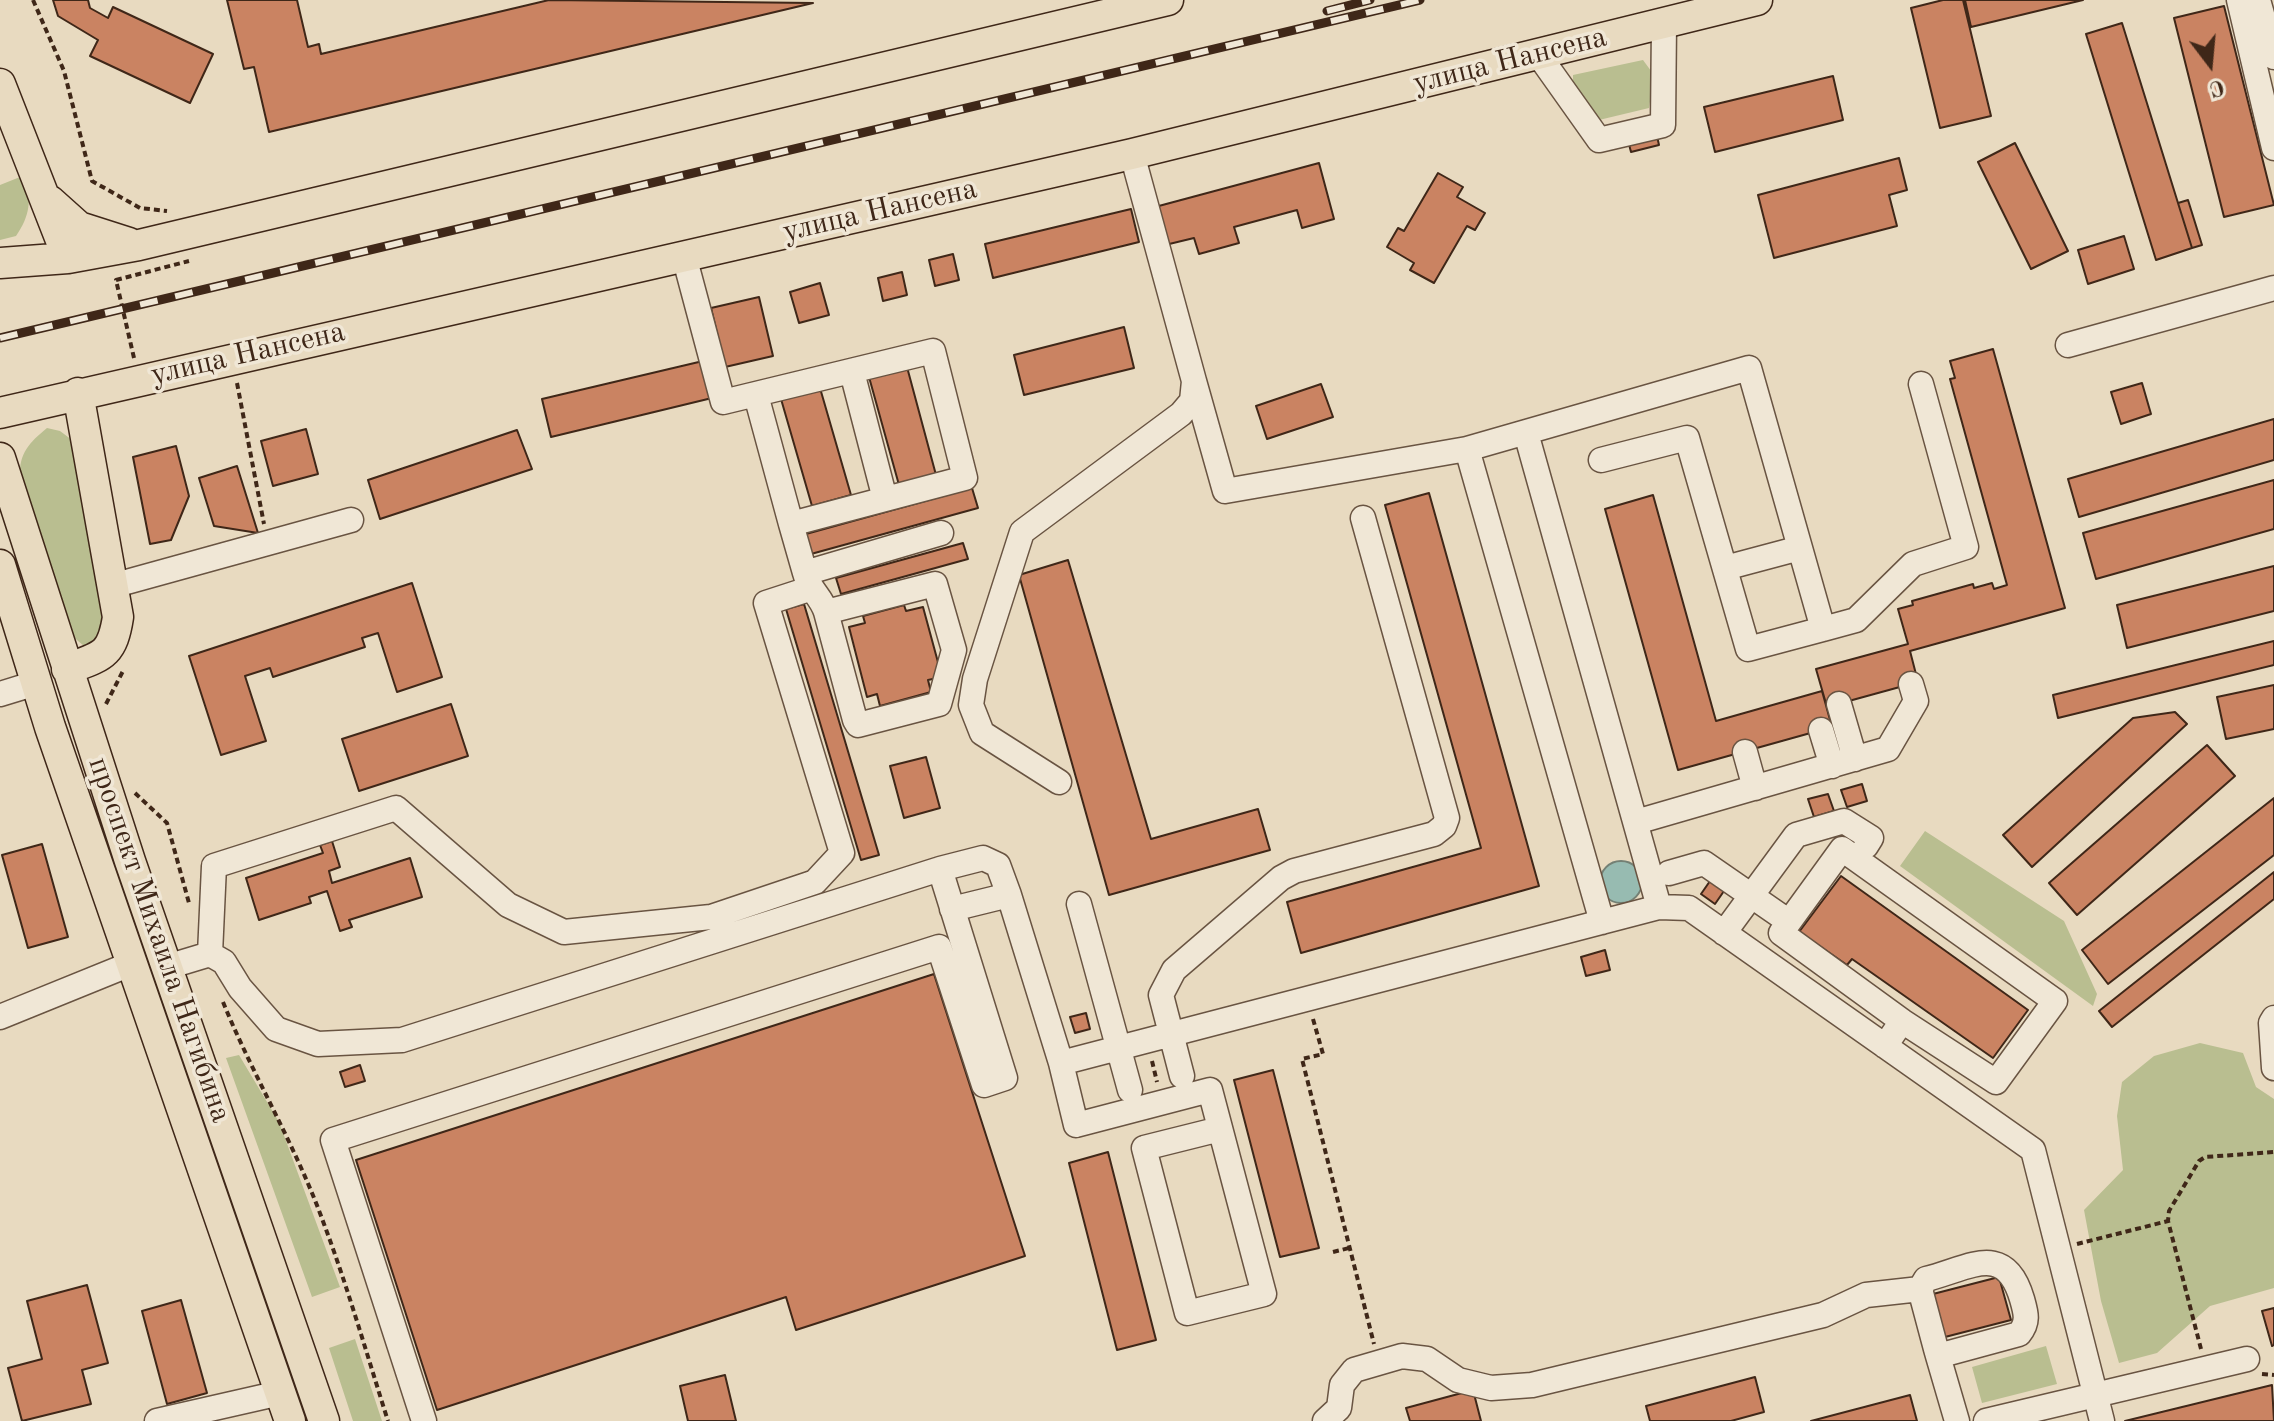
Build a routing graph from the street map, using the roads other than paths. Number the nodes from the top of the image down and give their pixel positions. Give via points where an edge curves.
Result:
1 (1168, 0) edge
2 (1757, 0) edge
3 (2239, 0) edge
4 (2258, 0) edge
5 (1109, 8) edge
6 (1664, 23) junction
7 (1538, 54) junction
8 (2274, 57) edge
9 (0, 84) edge
10 (2274, 148) edge
11 (1132, 154) junction
12 (46, 196) junction
13 (139, 245) junction
14 (684, 256) junction
15 (68, 258) junction
16 (5, 262) edge
17 (2274, 288) edge
18 (2068, 345) dead end
19 (852, 372) junction
20 (1194, 381) junction
21 (1921, 384) dead end
22 (78, 393) junction
23 (756, 395) junction
24 (0, 413) edge
25 (1526, 433) junction
26 (1467, 449) junction
27 (0, 458) edge
28 (1601, 460) dead end
29 (885, 499) junction
30 (1363, 518) dead end
31 (351, 520) dead end
32 (791, 524) junction
33 (941, 533) dead end
34 (1800, 548) junction
35 (0, 565) edge
36 (1725, 568) junction
37 (807, 581) junction
38 (112, 586) junction
39 (826, 612) junction
40 (1823, 629) junction
41 (67, 669) junction
42 (36, 683) junction
43 (1911, 684) dead end
44 (0, 694) edge
45 (1839, 704) dead end
46 (1821, 730) dead end
47 (1745, 752) dead end
48 (1843, 762) junction
49 (1059, 782) dead end
50 (1755, 788) junction
51 (1636, 822) junction
52 (1866, 846) dead end
53 (940, 869) junction
54 (1669, 873) dead end
55 (1009, 895) junction
56 (1751, 896) junction
57 (1079, 904) dead end
58 (1659, 907) junction
59 (952, 909) junction
60 (1785, 919) dead end
61 (1602, 922) junction
62 (1724, 933) junction
63 (210, 954) junction
64 (133, 963) junction
65 (167, 967) junction
66 (0, 1017) edge
67 (1902, 1021) junction
68 (2273, 1021) edge
69 (1170, 1035) junction
70 (1885, 1046) junction
71 (1118, 1048) junction
72 (1061, 1063) junction
73 (2274, 1068) edge
74 (1182, 1076) dead end
75 (1130, 1090) dead end
76 (1220, 1129) junction
77 (1920, 1289) junction
78 (1938, 1356) junction
79 (2247, 1359) dead end
80 (280, 1393) junction
81 (2095, 1395) junction
82 (157, 1421) edge
83 (290, 1421) edge
84 (324, 1421) edge
85 (424, 1421) edge
86 (1325, 1421) edge
87 (1957, 1421) edge
88 (1986, 1421) edge
89 (2102, 1421) edge

1 - 5 main road
2 - 6 main road, улица Нансена
3 - 10 street
4 - 8 street
5 - 13 main road
6 - 7 main road, улица Нансена
6 - 7 street via 1663,125 1599,140
7 - 11 main road, улица Нансена
9 - 12 main road
11 - 14 main road, улица Нансена
11 - 20 street
12 - 13 main road via 79,227
12 - 15 main road
12 - 16 main road via 37,231
13 - 15 main road
14 - 22 main road, улица Нансена
14 - 23 street via 720,397 729,402
15 - 16 main road
17 - 18 street
19 - 23 street
19 - 29 street
19 - 29 street via 933,351 965,478
20 - 26 street via 1225,491
20 - 49 street via 1192,401 1181,414 1022,532 971,705 982,733
21 - 40 street via 1966,547 1913,564 1856,620
22 - 24 main road, улица Нансена
22 - 38 main road
23 - 32 street
25 - 26 street
25 - 34 street via 1749,368
25 - 51 street
26 - 61 street
27 - 41 main road, проспект Михаила Нагибина
28 - 36 street via 1687,438
29 - 32 street
30 - 69 street via 1447,818 1434,834 1281,878 1174,970 1161,995
31 - 38 street
32 - 37 street
33 - 37 street
34 - 36 street
34 - 40 street
35 - 42 main road, проспект Михаила Нагибина
36 - 40 street via 1748,649
37 - 39 street
37 - 63 street via 766,603 842,853 815,882 711,917 564,932 508,905 396,808 214,866
38 - 41 main road via 118,617 114,641 104,655
39 - 39 street via 858,725 939,704 938,684 954,650 935,584
41 - 65 main road, проспект Михаила Нагибина
42 - 44 street
42 - 64 main road, проспект Михаила Нагибина
43 - 48 street via 1916,701 1888,749
45 - 48 street
46 - 48 street
47 - 50 street
48 - 50 street
50 - 51 street
51 - 58 street
52 - 56 street via 1871,838 1844,821 1796,835
53 - 55 street via 983,858 998,865
53 - 59 street
53 - 63 street via 402,1040 318,1044 276,1029 224,962
54 - 56 street via 1704,863
55 - 59 street
55 - 72 street
56 - 60 street
56 - 62 street
57 - 71 street
58 - 61 street
58 - 62 street via 1689,908
59 - 85 street via 1005,1078 984,1085 939,947 333,1140
61 - 69 street
62 - 70 street
63 - 65 street
64 - 66 street
64 - 80 main road, проспект Михаила Нагибина
65 - 84 main road, проспект Михаила Нагибина
67 - 67 street via 1996,1082 2055,1001 1842,849 1781,933
67 - 70 street
68 - 73 street
69 - 71 street
69 - 74 street
70 - 81 street via 2033,1150
71 - 72 street
71 - 75 street
72 - 76 street via 1076,1125 1210,1090
76 - 76 street via 1264,1294 1187,1313 1144,1148
77 - 78 street
77 - 78 street via 1926,1279 1995,1262 2016,1277 2027,1316 2019,1334
77 - 86 street via 1866,1295 1823,1315 1532,1385 1491,1388 1458,1380 1427,1359 1402,1356 1354,1370 1342,1385 1339,1408
78 - 87 street
79 - 81 street
80 - 82 street
80 - 83 main road, проспект Михаила Нагибина
81 - 88 street
81 - 89 street

